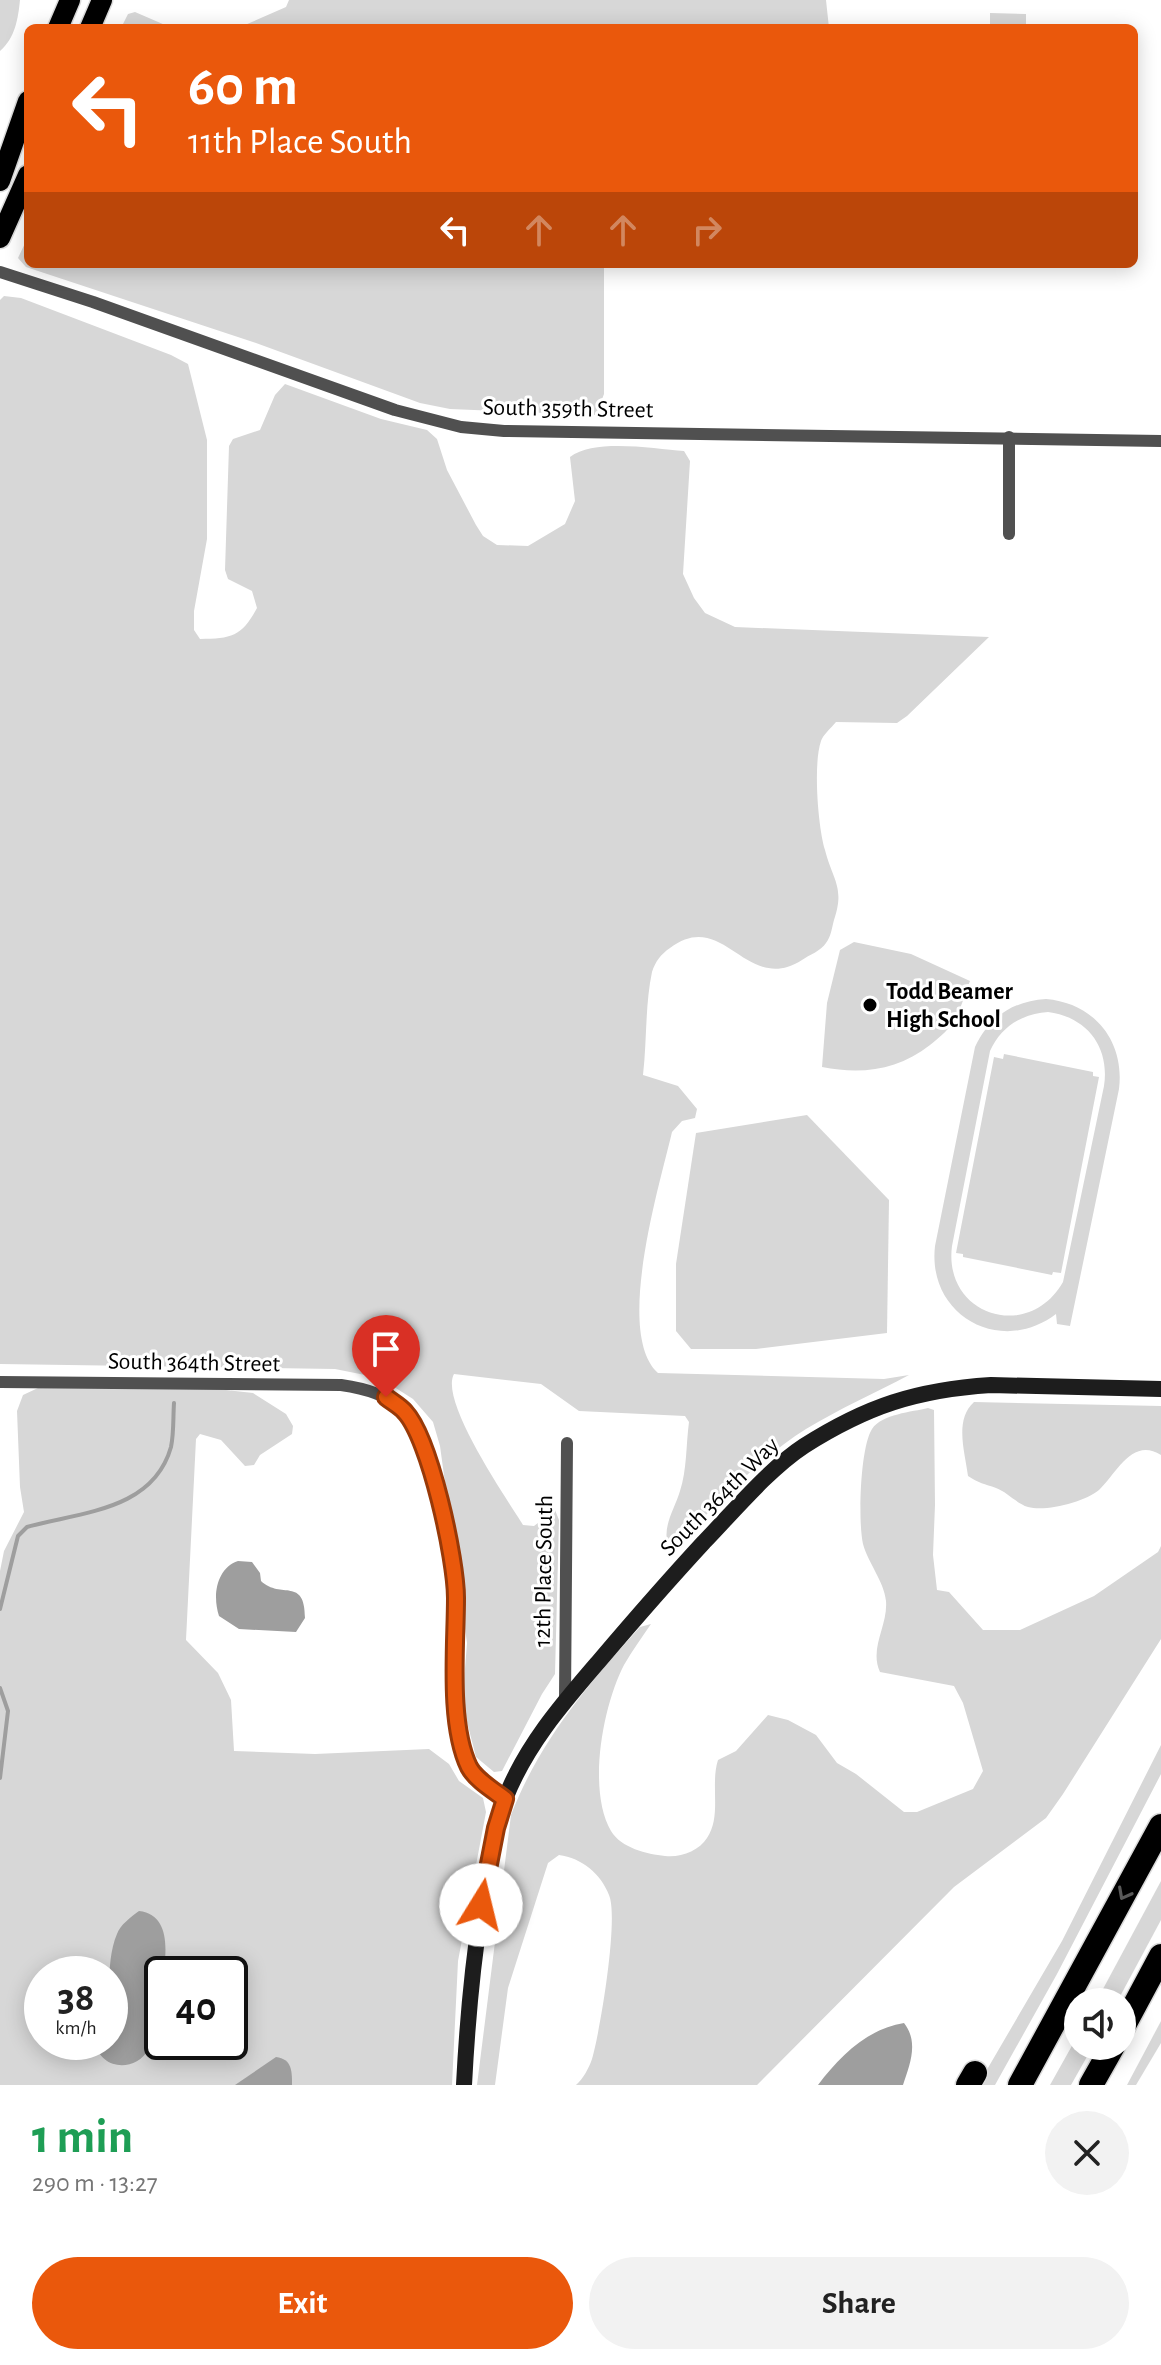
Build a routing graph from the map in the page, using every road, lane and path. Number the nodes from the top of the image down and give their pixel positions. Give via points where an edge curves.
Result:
1 (70, 0) edge
2 (102, 0) edge
3 (60, 24) edge
4 (92, 24) edge
5 (24, 112) edge
6 (0, 181) edge
7 (24, 184) edge
8 (0, 238) edge
9 (0, 272) edge
10 (1009, 437) junction
11 (1161, 441) edge
12 (1009, 534) dead end
13 (0, 1382) edge
14 (1161, 1389) edge
15 (567, 1443) dead end
16 (565, 1700) junction
17 (505, 1799) junction
18 (1161, 1826) edge
19 (1161, 1956) edge
20 (1136, 2003) edge
21 (1105, 2060) edge
22 (464, 2085) edge
23 (1020, 2085) edge
24 (1091, 2085) edge

1 - 3 main road
2 - 4 main road
5 - 6 main road
7 - 8 main road
9 - 10 street, South 359th Street via 395,410 461,427
10 - 11 street, South 359th Street
10 - 12 street
13 - 17 street, South 364th Street via 341,1385 386,1397 404,1410 420,1436 454,1573 456,1699 465,1754 474,1774
14 - 16 street, South 364th Way via 963,1387 904,1397 852,1419 801,1448 747,1496
15 - 16 street, 12th Place South
16 - 17 street, South 364th Way via 520,1765
17 - 22 street, South 364th Way via 485,1877
18 -> 23 highway
19 - 20 highway
21 - 24 highway

